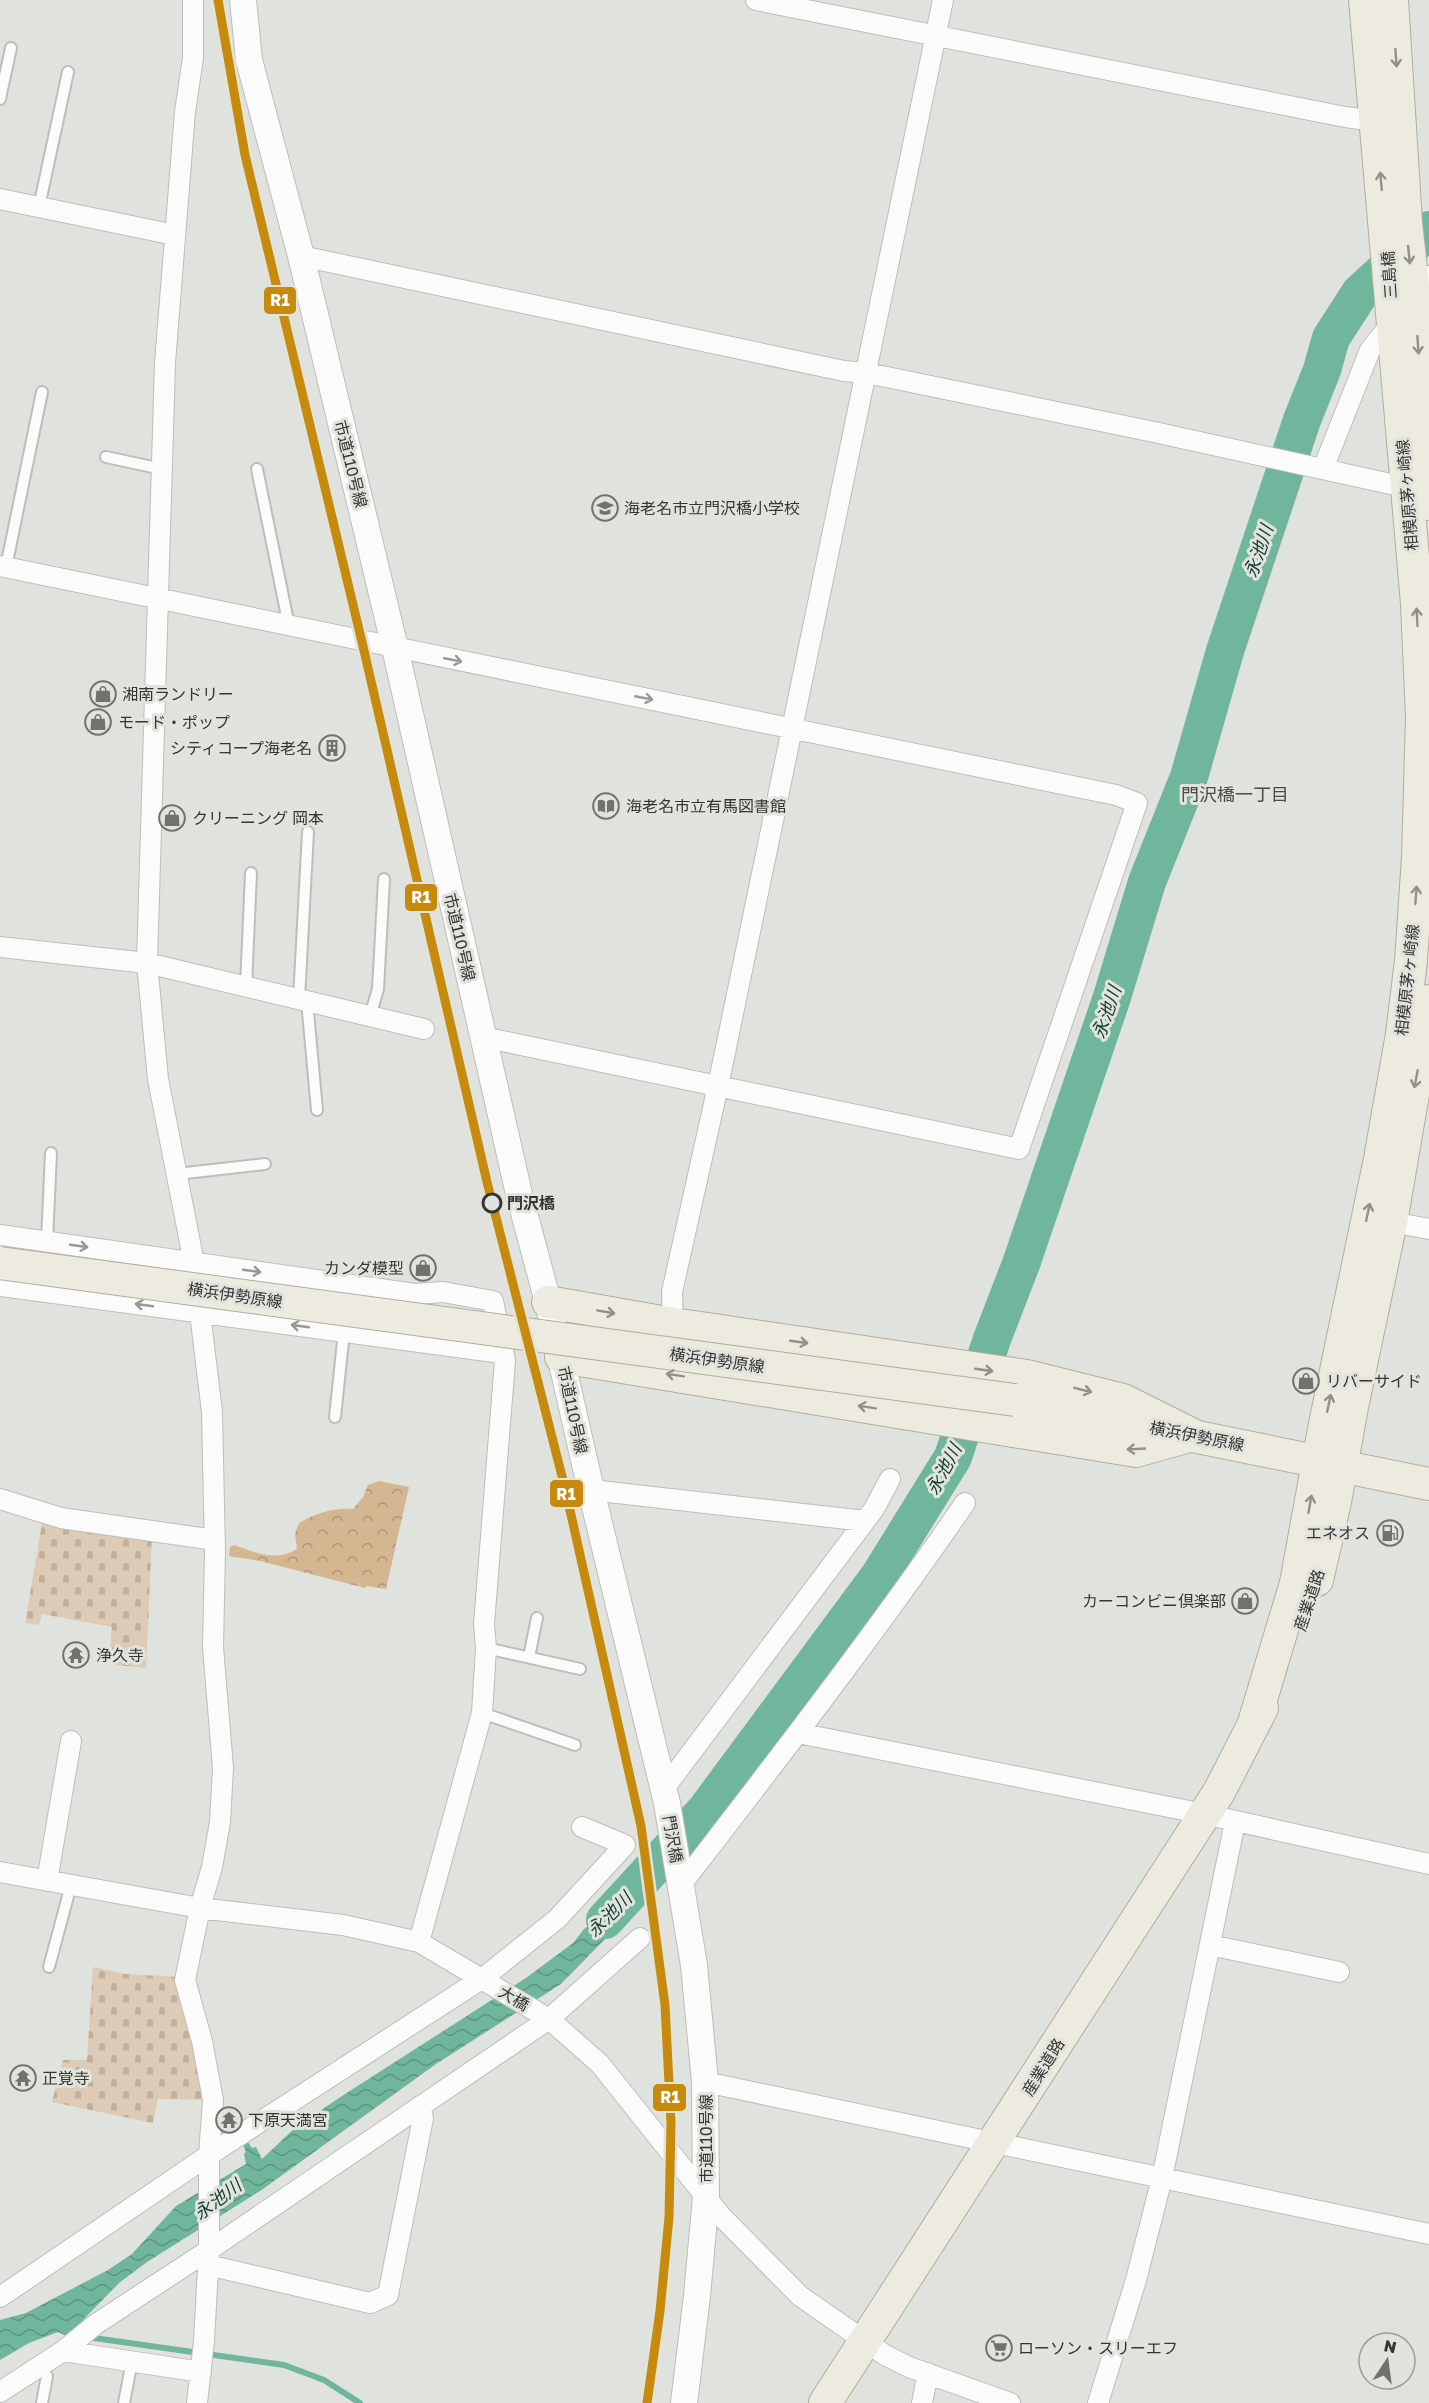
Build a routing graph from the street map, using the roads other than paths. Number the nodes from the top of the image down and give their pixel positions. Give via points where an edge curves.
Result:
1 (193, 0) edge
2 (243, 0) edge
3 (756, 0) edge
4 (943, 0) edge
5 (1365, 0) edge
6 (1392, 0) edge
7 (935, 37) junction
8 (11, 48) dead end
9 (68, 72) dead end
10 (0, 99) edge
11 (1376, 121) junction
12 (0, 199) edge
13 (39, 207) junction
14 (1396, 231) junction
15 (175, 236) junction
16 (301, 256) junction
17 (1408, 298) edge
18 (867, 373) junction
19 (42, 392) dead end
20 (106, 457) dead end
21 (162, 469) junction
22 (256, 469) dead end
23 (1321, 469) junction
24 (1423, 496) edge
25 (3, 566) edge
26 (158, 599) junction
27 (289, 626) junction
28 (396, 648) junction
29 (793, 728) junction
30 (308, 832) dead end
31 (251, 873) dead end
32 (384, 879) dead end
33 (0, 947) edge
34 (147, 963) junction
35 (246, 987) junction
36 (303, 1000) junction
37 (1429, 1001) edge
38 (370, 1016) junction
39 (424, 1029) dead end
40 (483, 1037) junction
41 (718, 1086) junction
42 (317, 1110) dead end
43 (51, 1153) dead end
44 (265, 1164) dead end
45 (177, 1174) junction
46 (1391, 1222) junction
47 (1429, 1229) edge
48 (0, 1235) edge
49 (47, 1241) junction
50 (0, 1263) edge
51 (194, 1263) junction
52 (0, 1286) edge
53 (362, 1286) junction
54 (548, 1302) junction
55 (202, 1313) junction
56 (674, 1323) junction
57 (351, 1333) junction
58 (502, 1353) junction
59 (561, 1357) junction
60 (1017, 1402) junction
61 (335, 1417) dead end
62 (1330, 1463) junction
63 (890, 1479) dead end
64 (1429, 1484) edge
65 (591, 1490) junction
66 (0, 1499) edge
67 (965, 1503) dead end
68 (865, 1521) junction
69 (215, 1540) junction
70 (537, 1618) dead end
71 (486, 1648) junction
72 (529, 1658) junction
73 (580, 1669) dead end
74 (482, 1713) junction
75 (798, 1733) junction
76 (71, 1741) dead end
77 (574, 1745) dead end
78 (665, 1797) junction
79 (1204, 1814) junction
80 (1235, 1822) junction
81 (582, 1827) dead end
82 (1429, 1864) edge
83 (0, 1872) edge
84 (680, 1880) junction
85 (47, 1881) junction
86 (71, 1885) junction
87 (200, 1908) junction
88 (640, 1938) dead end
89 (419, 1942) junction
90 (1210, 1945) junction
91 (49, 1967) dead end
92 (1340, 1972) dead end
93 (486, 1980) junction
94 (544, 2016) junction
95 (705, 2082) junction
96 (420, 2106) junction
97 (995, 2142) junction
98 (209, 2160) junction
99 (1161, 2178) junction
100 (706, 2197) junction
101 (1429, 2234) edge
102 (209, 2252) junction
103 (3, 2293) edge
104 (864, 2341) junction
105 (68, 2347) junction
106 (132, 2361) junction
107 (40, 2366) junction
108 (201, 2368) junction
109 (928, 2373) junction
110 (0, 2392) edge
111 (42, 2403) edge
112 (124, 2403) edge
113 (196, 2403) edge
114 (684, 2403) edge
115 (825, 2403) edge
116 (922, 2403) edge
117 (1010, 2403) edge
118 (1098, 2403) edge

1 - 15 street via 193,58
2 - 16 street, 市道110号線 via 249,60
3 - 7 street
4 - 7 street
5 - 11 main road
6 -> 14 main road
7 - 11 street
7 - 18 street
8 - 10 lane
9 - 13 lane
14 -> 11 main road
12 - 13 street
13 - 15 street
14 - 17 main road, 三島橋
15 - 21 street
16 - 18 street via 832,369
16 - 28 street, 市道110号線
17 - 23 street via 1370,350
17 - 24 main road, 相模原茅ヶ崎線
18 - 23 street
18 - 29 street
19 - 25 lane
20 - 21 lane
21 - 26 street
22 - 27 lane
23 - 24 street
62 -> 24 main road, 相模原茅ヶ崎線 via 1411,961 1422,717 1417,603
25 - 26 street
26 - 27 street
26 - 34 street
27 - 28 street
28 -> 29 street
28 - 40 street, 市道110号線
29 - 41 street
29 - 41 street via 1116,795 1137,803 1019,1149
30 - 36 lane
31 - 35 lane
32 - 38 lane via 378,989
33 - 34 street
34 - 35 street
34 - 45 street via 158,1079
35 - 36 street
36 - 38 street
36 - 42 lane
37 -> 46 main road, 相模原茅ヶ崎線
38 - 39 street
40 - 41 street
40 - 54 street, 市道110号線
41 - 56 street via 672,1292
43 - 49 lane
44 - 45 lane
45 - 51 street
46 - 47 street
46 - 62 main road, 相模原茅ヶ崎線
48 - 49 street
49 -> 51 street
50 - 60 main road, 横浜伊勢原線, bridge
51 -> 53 street
51 - 55 street
55 -> 52 street
53 - 57 street
53 - 58 street via 424,1295 443,1292 493,1301
54 -> 56 main road
54 - 59 street, 市道110号線
57 -> 55 street
55 - 69 street via 212,1412
56 -> 60 main road via 941,1363
57 - 58 street
57 - 61 lane
58 - 71 street via 505,1361 484,1624
60 -> 59 main road via 925,1416
59 - 65 street, 市道110号線
60 - 62 main road, 横浜伊勢原線
62 - 64 main road, 横浜伊勢原線
62 - 79 main road, 産業道路 via 1253,1726
63 - 68 street
65 - 68 street
65 - 78 street, 市道110号線
66 - 69 street via 61,1518
67 - 75 street
68 - 78 street
69 - 87 street via 213,1647 223,1768 220,1822
70 - 72 lane
71 - 72 lane
71 - 74 street
72 - 73 lane
74 - 77 lane
74 - 89 street
75 - 79 street
75 - 84 street
76 - 85 street
78 - 84 street, 門沢橋
79 - 80 street
79 - 97 main road, 産業道路
80 - 82 street
80 - 90 street
81 - 93 street via 626,1845 557,1920
83 - 85 street, 大橋
84 - 95 street, 市道110号線 via 694,1965
85 - 86 street, 大橋
86 - 87 street, 大橋
86 - 91 lane
87 - 89 street, 大橋 via 343,1925
87 - 98 street via 185,1980 213,2100
88 - 94 street
89 - 93 street, 大橋
90 - 92 street
90 - 99 street
93 - 94 street, 大橋
93 - 98 street
94 - 96 street
94 - 100 street, 大橋 via 600,2064
95 - 97 street
95 - 100 street, 市道110号線
96 - 102 street
96 - 102 street via 423,2118 388,2295 370,2303
97 - 99 street
97 - 104 main road, 産業道路
98 - 102 street
98 - 103 street
99 - 101 street
99 - 118 street via 1136,2280
100 - 104 street, 大橋 via 800,2296
100 - 114 street, 市道110号線
102 - 105 street via 96,2324
102 - 108 street
104 - 109 street, 大橋 via 885,2355
104 - 115 main road, 産業道路
105 - 106 street
105 - 107 street
106 - 108 street
106 - 112 lane
107 - 110 street
107 - 111 lane via 47,2376
108 - 113 street
109 - 116 street
109 - 117 street, 大橋

